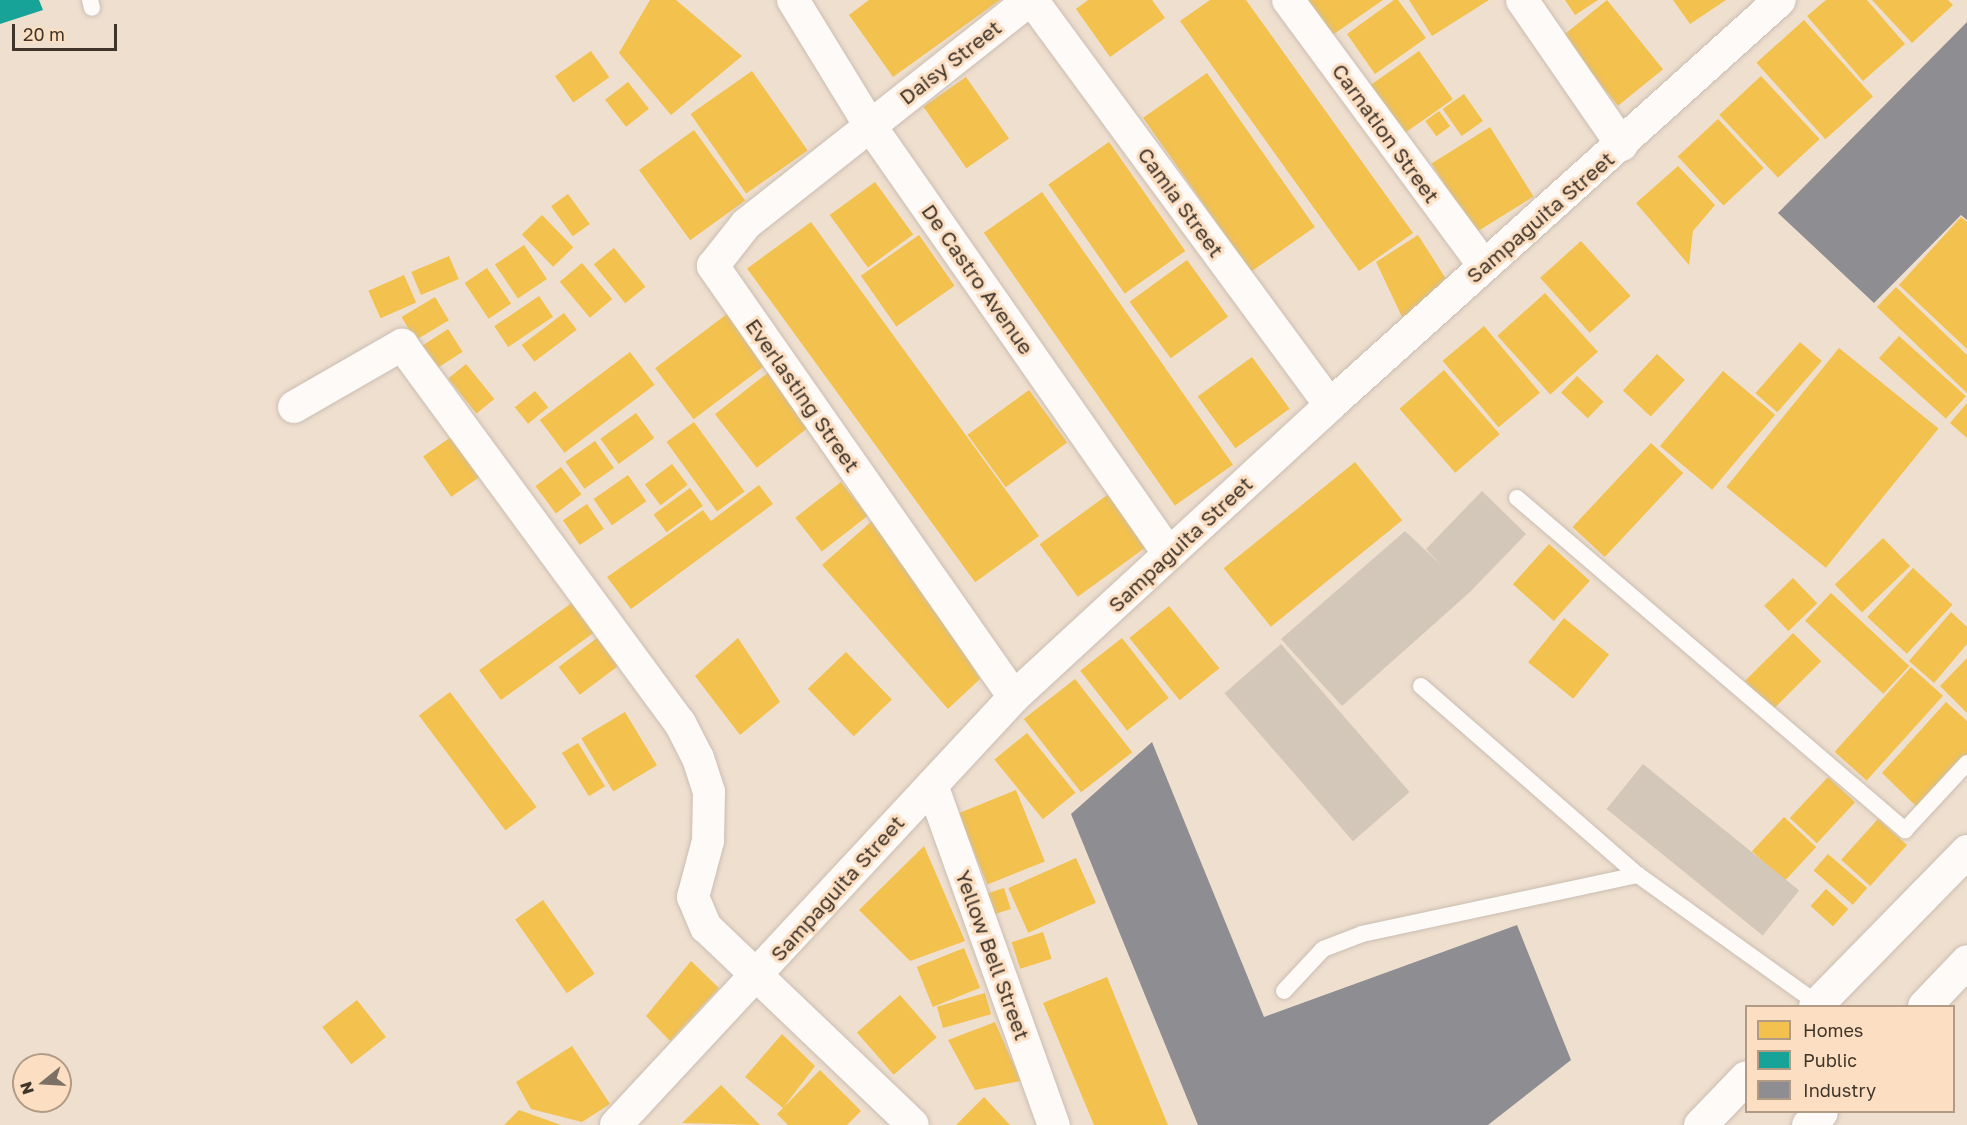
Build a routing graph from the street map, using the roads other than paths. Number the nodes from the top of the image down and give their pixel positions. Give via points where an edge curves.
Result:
1 (793, 0) edge
2 (1031, 0) edge
3 (1288, 0) edge
4 (1522, 0) edge
5 (1779, 1) edge
6 (869, 124) junction
7 (1622, 145) junction
8 (1484, 266) junction
9 (1330, 405) junction
10 (294, 407) dead end
11 (1517, 498) dead end
12 (1169, 554) junction
13 (1421, 687) dead end
14 (1014, 697) junction
15 (1967, 763) edge
16 (932, 784) junction
17 (1967, 851) edge
18 (1638, 875) junction
19 (1967, 961) edge
20 (757, 976) junction
21 (1284, 991) dead end
22 (1816, 1005) edge
23 (1925, 1005) edge
24 (1745, 1078) edge
25 (1820, 1113) edge
26 (626, 1122) edge
27 (913, 1125) edge
28 (1054, 1125) edge
29 (1700, 1125) edge
30 (1808, 1125) edge

1 - 6 street, De Castro Avenue
2 - 6 street, Daisy Street
2 - 9 street, Camia Street
3 - 8 street, Carnation Street
4 - 7 street
5 - 7 street, Sampaguita Street
6 - 12 street, De Castro Avenue
6 - 14 street, Everlasting Street via 746,224 713,266
7 - 8 street, Sampaguita Street
8 - 9 street, Sampaguita Street
9 - 12 street, Sampaguita Street
10 - 20 street via 402,345 680,723 698,758 709,792 708,841 693,897 706,927
11 - 15 lane via 1905,830
12 - 14 street, Sampaguita Street
13 - 18 lane
14 - 16 street, Sampaguita Street
16 - 20 street, Sampaguita Street
16 - 28 street, Yellow Bell Street
17 - 22 main road
18 - 21 lane via 1362,934 1323,949
18 - 22 lane
19 - 23 main road
20 - 26 street, Sampaguita Street
20 - 27 street
24 - 29 main road
25 - 30 main road

